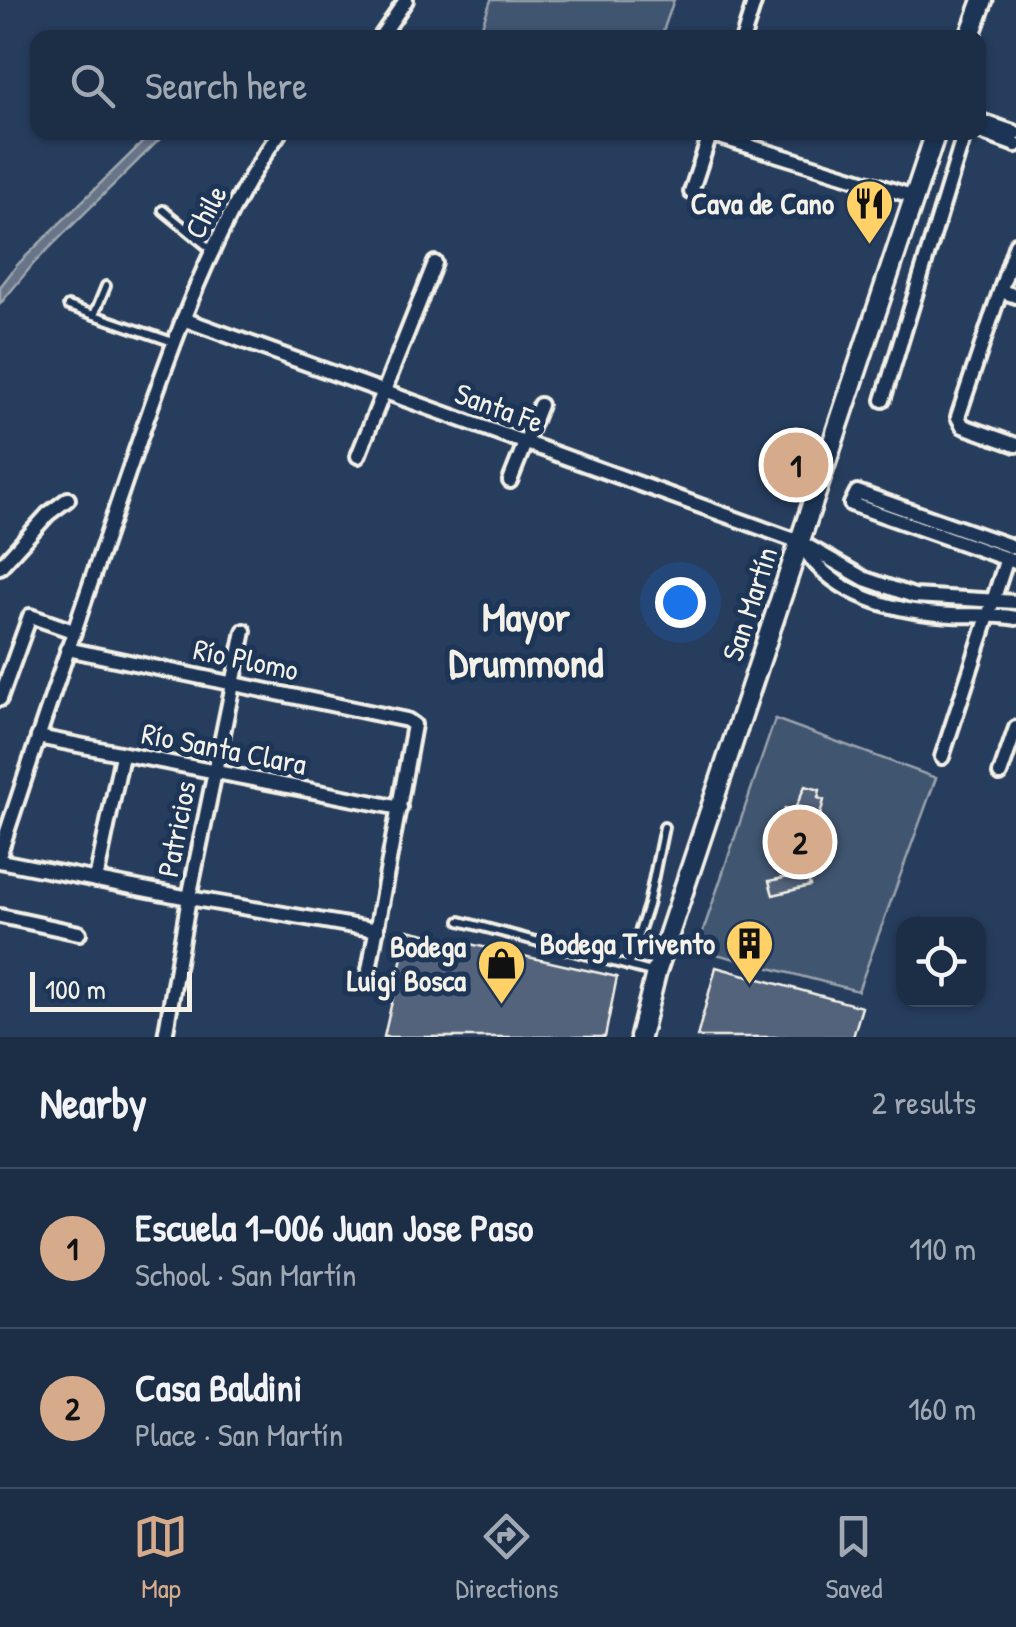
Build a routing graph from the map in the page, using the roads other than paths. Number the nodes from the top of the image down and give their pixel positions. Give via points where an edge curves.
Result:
1 (406, 0) edge
2 (756, 0) edge
3 (983, 0) edge
4 (385, 30) edge
5 (746, 30) edge
6 (972, 30) edge
7 (986, 123) edge
8 (1016, 133) edge
9 (986, 134) edge
10 (276, 140) edge
11 (709, 140) edge
12 (723, 140) edge
13 (933, 140) edge
14 (963, 140) edge
15 (1016, 146) edge
16 (691, 192) dead end
17 (914, 197) junction
18 (163, 210) dead end
19 (1016, 244) edge
20 (214, 252) junction
21 (435, 263) dead end
22 (106, 286) dead end
23 (1001, 290) junction
24 (1016, 296) edge
25 (68, 306) dead end
26 (94, 315) junction
27 (183, 319) junction
28 (174, 342) junction
29 (383, 393) junction
30 (884, 400) dead end
31 (540, 405) dead end
32 (525, 444) junction
33 (1016, 445) edge
34 (358, 456) dead end
35 (510, 482) dead end
36 (68, 499) dead end
37 (800, 542) junction
38 (1013, 556) edge
39 (840, 565) junction
40 (0, 567) edge
41 (833, 581) junction
42 (914, 596) junction
43 (993, 600) junction
44 (1016, 602) edge
45 (911, 612) junction
46 (988, 616) junction
47 (1016, 618) edge
48 (74, 631) junction
49 (244, 631) dead end
50 (67, 650) junction
51 (232, 682) junction
52 (0, 699) edge
53 (1016, 728) edge
54 (38, 737) junction
55 (122, 754) junction
56 (942, 756) dead end
57 (214, 772) junction
58 (1000, 774) dead end
59 (400, 808) junction
60 (664, 828) dead end
61 (0, 853) edge
62 (0, 861) edge
63 (96, 880) junction
64 (189, 898) junction
65 (0, 916) edge
66 (460, 921) dead end
67 (377, 930) junction
68 (80, 933) dead end
69 (628, 966) junction
70 (369, 970) dead end
71 (656, 973) junction
72 (165, 1037) edge
73 (640, 1037) edge

1 - 4 street
2 - 5 street
3 - 6 main road
7 - 8 street
9 - 15 street
10 - 20 street, Chile
11 - 16 street
12 - 17 street
13 - 17 main road, San Martín
14 - 30 street
17 - 37 main road, San Martín
18 - 20 lane
19 - 23 street
20 - 27 street, Chile
21 - 29 street
22 - 26 lane
23 - 24 street
23 - 33 street via 958,417 963,426
25 - 26 lane
26 - 28 lane
27 - 28 street, Chile
27 - 29 street, Santa Fe
28 - 48 street, Chile
29 - 32 street, Santa Fe
29 - 34 street
31 - 32 street
32 - 35 street
32 - 37 street, Santa Fe
36 - 40 street
37 - 39 street, Santa Fe
37 - 41 street via 812,564
37 - 71 main road, San Martín
38 - 38 street via 856,492 852,504
38 - 43 street
39 - 41 street
39 - 42 street, Santa Fe
41 - 45 street
42 - 43 street, Santa Fe
42 - 45 street
43 - 44 street, Santa Fe
43 - 46 street
45 - 46 street
46 - 47 street
46 - 56 street
48 - 50 street, Chile
48 - 52 street via 30,616
49 - 51 street, Patricios
50 - 51 street, Río Plomo
50 - 54 street, Chile
51 - 57 street, Patricios
51 - 59 street, Río Plomo via 414,725
53 - 58 street
54 - 55 street, Río Santa Clara
54 - 61 street, Chile
55 - 57 street, Río Santa Clara
55 - 63 street
57 - 59 street, Río Santa Clara
57 - 64 street, Patricios
59 - 67 street
60 - 69 lane
62 - 63 street
63 - 64 street
64 - 67 street
64 - 72 street, Patricios
65 - 68 street
66 - 69 lane
67 - 70 street
69 - 71 lane
71 - 73 main road, San Martín

